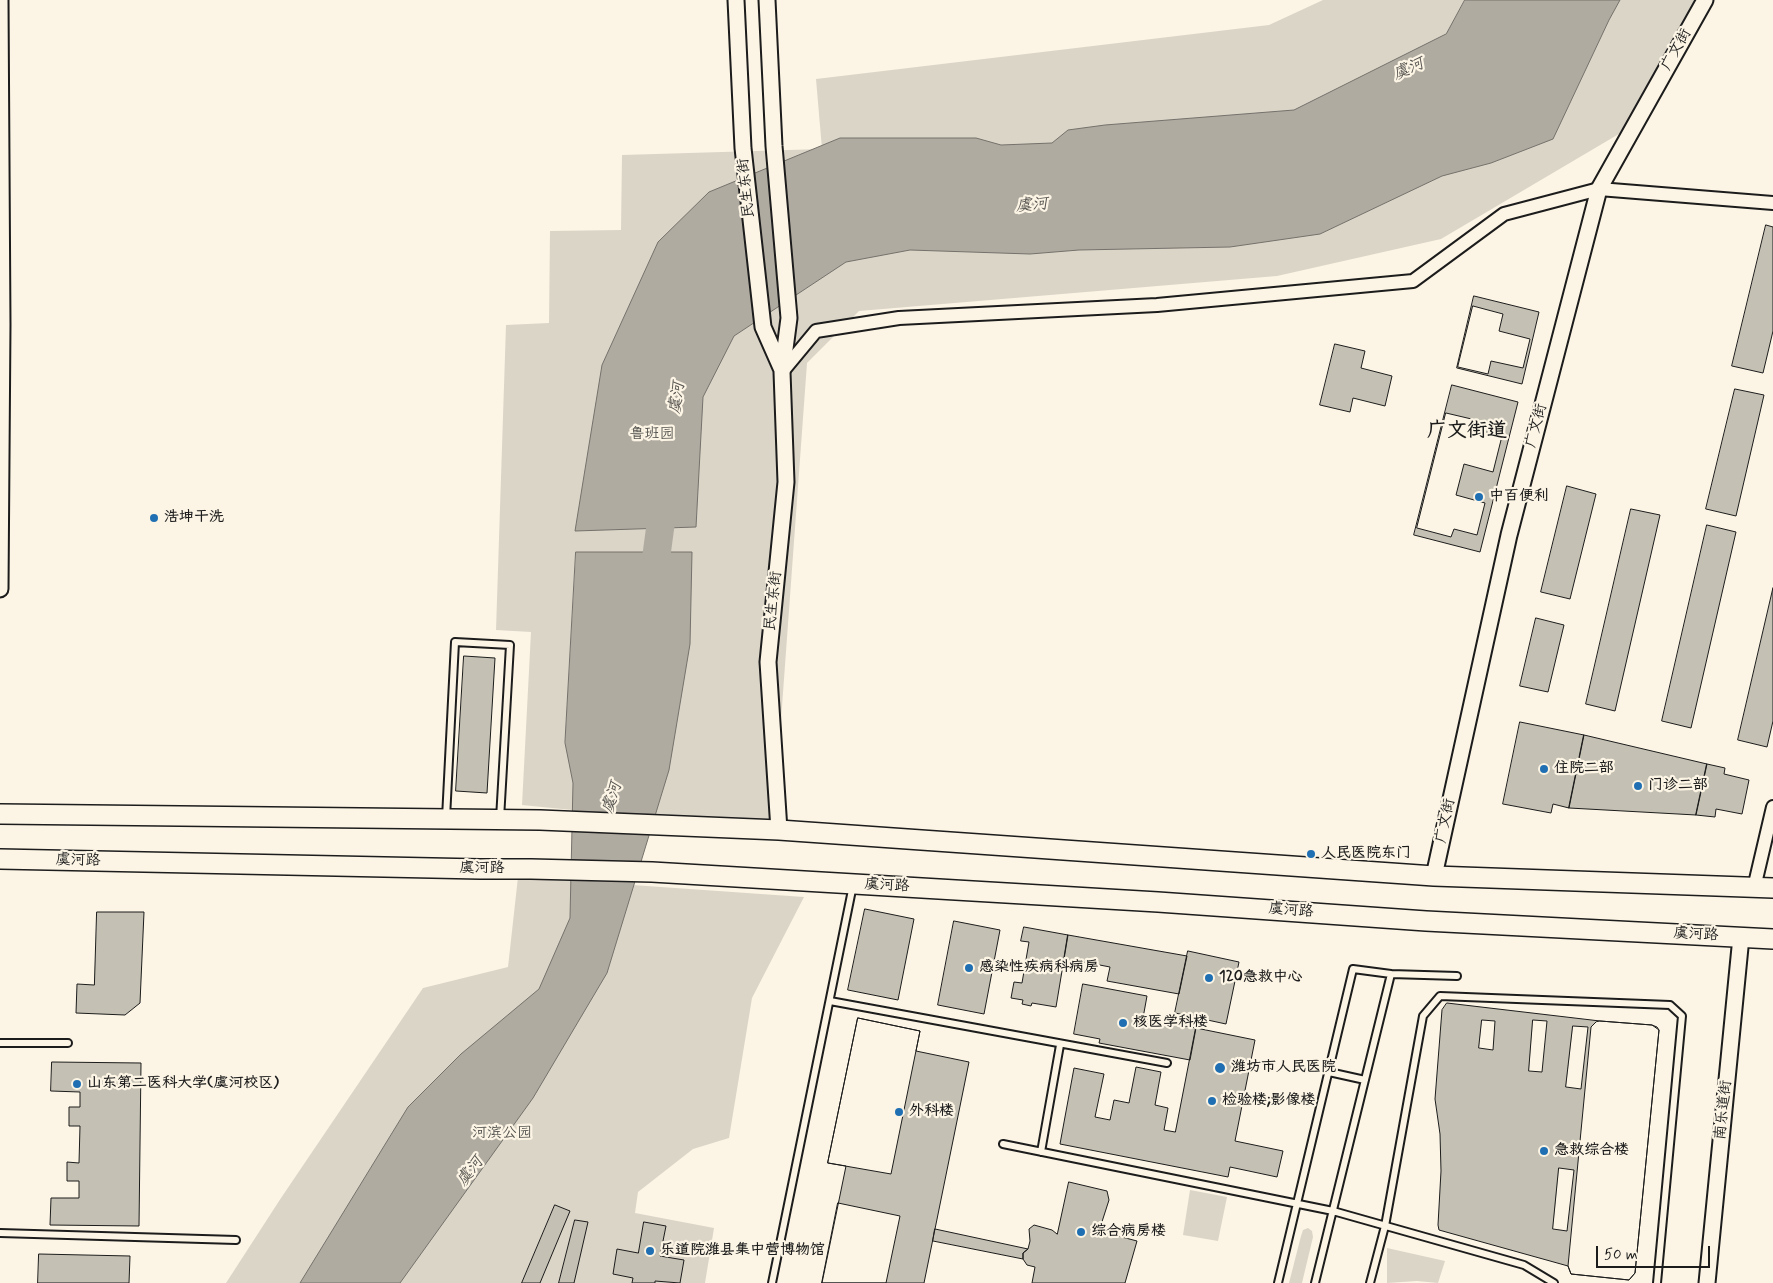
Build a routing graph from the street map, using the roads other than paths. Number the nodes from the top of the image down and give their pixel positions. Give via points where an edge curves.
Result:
1 (0, 0) edge
2 (736, 0) edge
3 (767, 0) edge
4 (1705, 0) edge
5 (1599, 189) junction
6 (1773, 203) edge
7 (1, 324) edge
8 (782, 372) junction
9 (0, 589) edge
10 (1773, 807) edge
11 (0, 814) edge
12 (446, 819) junction
13 (500, 820) junction
14 (780, 830) junction
15 (0, 860) edge
16 (1434, 876) junction
17 (853, 884) junction
18 (1754, 888) junction
19 (1773, 888) edge
20 (1741, 937) junction
21 (1773, 939) edge
22 (1392, 974) junction
23 (1457, 976) dead end
24 (830, 1001) junction
25 (0, 1043) edge
26 (68, 1043) dead end
27 (1060, 1044) junction
28 (1167, 1063) dead end
29 (1329, 1072) junction
30 (1365, 1080) junction
31 (1003, 1144) dead end
32 (1041, 1152) junction
33 (1297, 1204) junction
34 (1333, 1212) junction
35 (1385, 1226) junction
36 (0, 1233) edge
37 (236, 1240) dead end
38 (772, 1283) edge
39 (1278, 1283) edge
40 (1315, 1283) edge
41 (1370, 1283) edge
42 (1554, 1283) edge
43 (1657, 1283) edge
44 (1706, 1283) edge

1 - 7 street
2 - 8 street, 民生东街 via 743,148 763,327
3 - 8 street, 民生东街 via 774,146 790,318
4 - 5 street, 广文街
5 - 6 street
5 - 8 street via 1504,214 1413,281 1158,305 899,318 816,331
5 - 16 street, 广文街 via 1509,534
7 - 9 street
8 - 14 street, 民生东街 via 786,482 768,662
10 - 18 street
11 - 12 main road
12 - 13 main road
12 - 13 lane via 455,642 510,645
13 - 14 main road
14 - 16 main road
15 - 17 main road, 虞河路 via 652,872
16 - 18 main road
17 - 20 main road, 虞河路 via 1426,921
17 - 24 lane
18 - 19 main road
20 - 21 main road, 虞河路
20 - 44 street, 南乐道街
22 - 23 lane
22 - 29 lane via 1352,969
22 - 30 lane
24 - 27 lane
24 - 38 lane
25 - 26 lane
27 - 28 lane
27 - 32 lane
29 - 30 lane
29 - 33 lane
30 - 34 lane
31 - 32 lane
32 - 33 lane
33 - 34 lane
33 - 39 lane
34 - 35 lane
34 - 40 lane
35 - 41 lane
35 - 42 lane via 1524,1265
35 - 43 lane via 1423,1016 1440,996 1670,1005 1682,1016
36 - 37 lane

